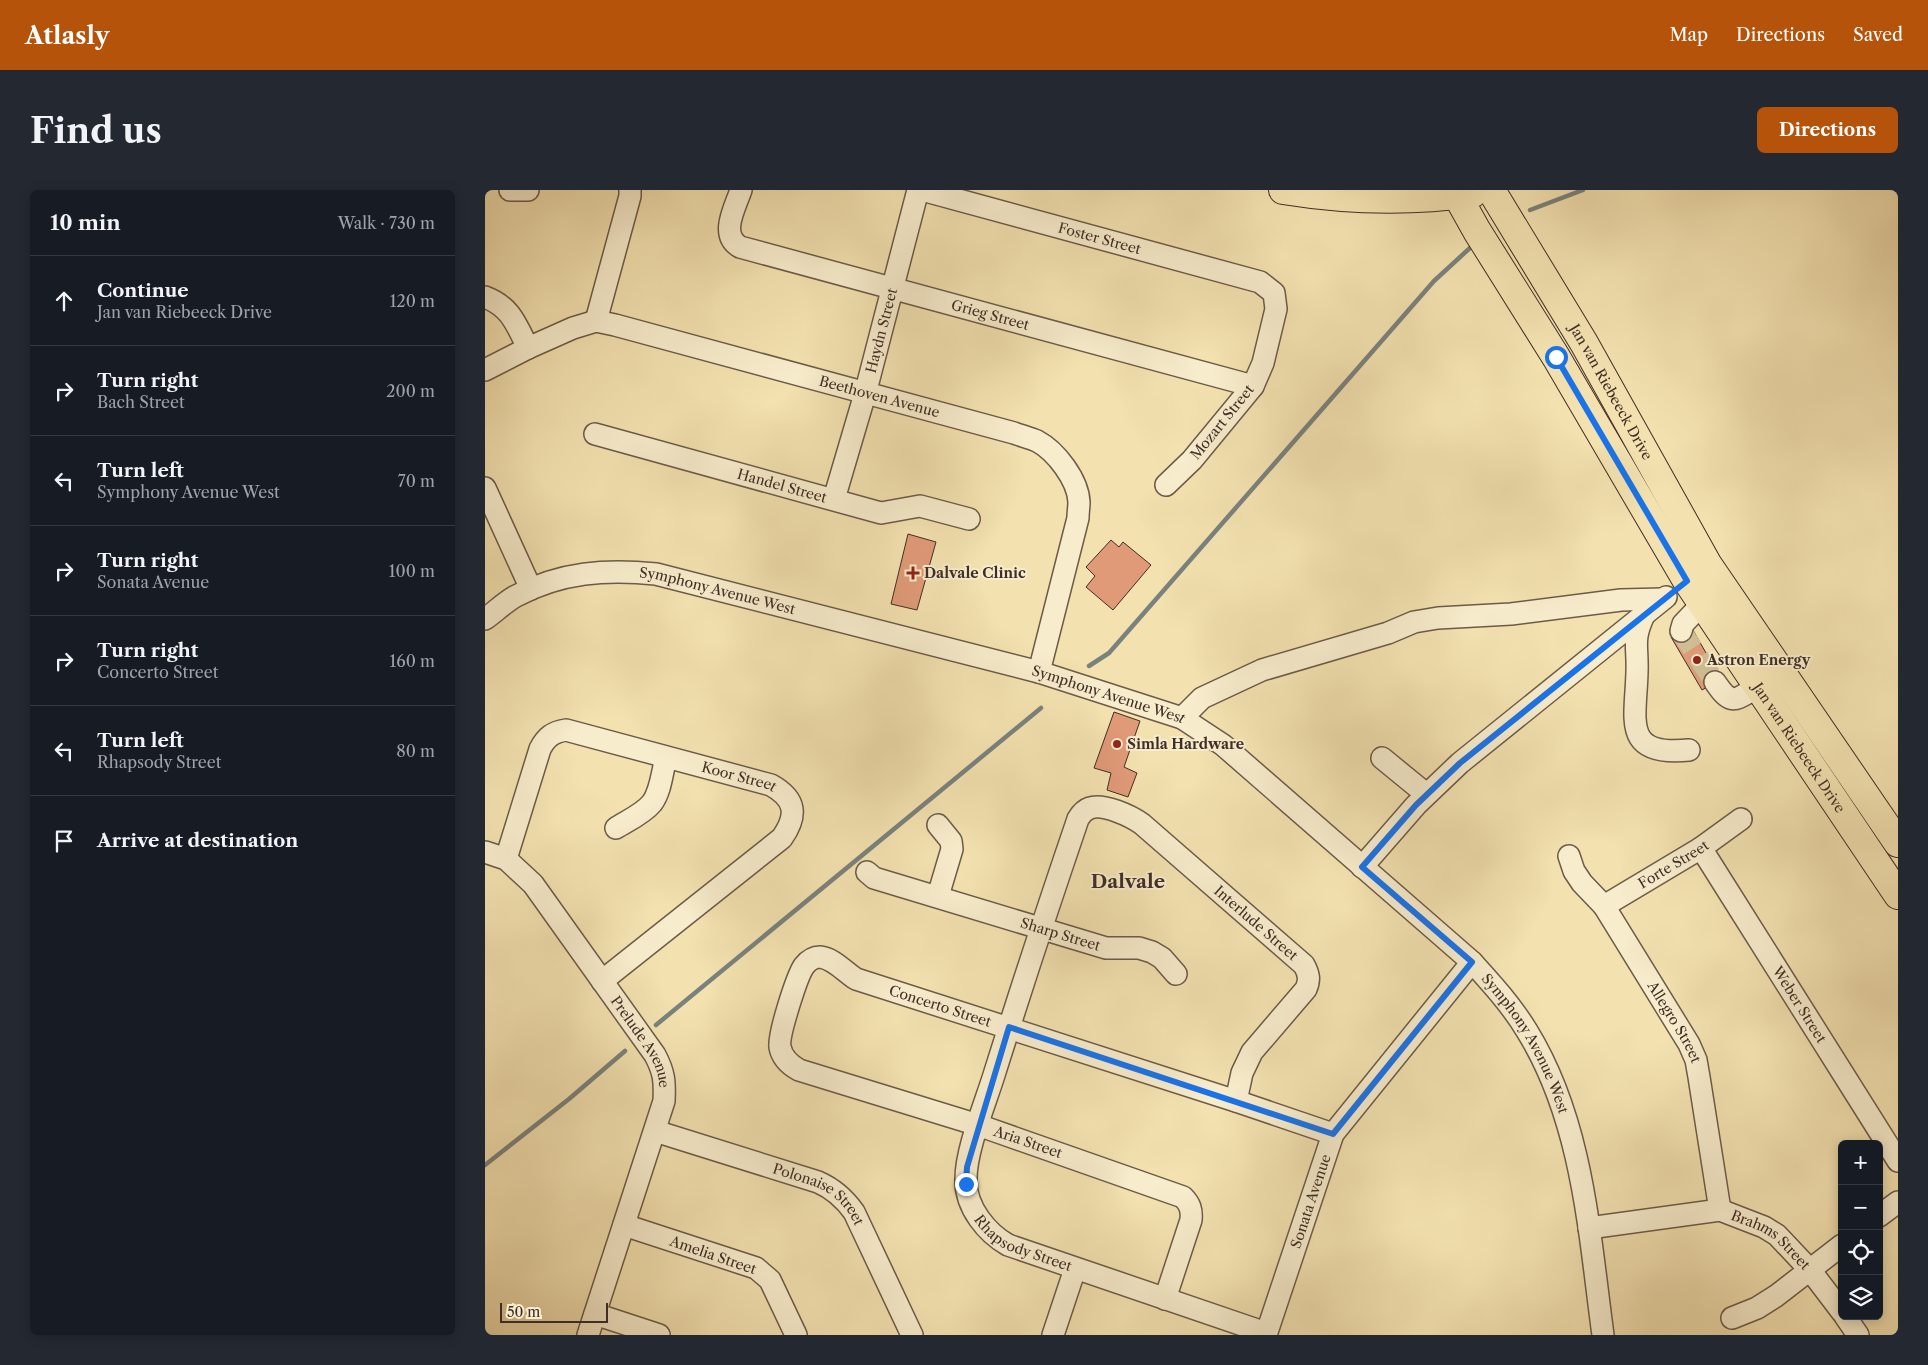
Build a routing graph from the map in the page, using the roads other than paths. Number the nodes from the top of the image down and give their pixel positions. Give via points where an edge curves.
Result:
1 (510, 190) edge
2 (528, 190) edge
3 (630, 190) edge
4 (741, 190) edge
5 (918, 190) edge
6 (922, 190) edge
7 (1283, 190) edge
8 (1493, 190) edge
9 (1455, 193) edge
10 (1405, 199) junction
11 (1475, 227) junction
12 (893, 288) junction
13 (1274, 293) joint
14 (485, 296) edge
15 (596, 321) junction
16 (528, 348) junction
17 (485, 370) edge
18 (1253, 386) junction
19 (865, 394) junction
20 (595, 434) dead end
21 (1166, 485) dead end
22 (485, 488) edge
23 (834, 500) junction
24 (969, 519) dead end
25 (1708, 565) junction
26 (1687, 581) junction
27 (531, 589) junction
28 (1663, 599) junction
29 (1702, 604) junction
30 (1644, 615) junction
31 (485, 619) edge
32 (1681, 631) dead end
33 (1039, 672) junction
34 (1715, 682) tunnel mouth
35 (1758, 687) junction
36 (1182, 718) junction
37 (1689, 750) dead end
38 (666, 758) junction
39 (1382, 758) dead end
40 (1427, 794) junction
41 (1078, 818) joint
42 (1741, 819) dead end
43 (938, 825) dead end
44 (616, 828) dead end
45 (1898, 843) edge
46 (1701, 848) junction
47 (485, 852) edge
48 (1569, 856) dead end
49 (506, 859) junction
50 (1362, 867) junction
51 (867, 872) dead end
52 (1898, 895) edge
53 (938, 896) junction
54 (1604, 906) junction
55 (1041, 928) junction
56 (808, 961) joint
57 (1472, 962) junction
58 (1176, 974) dead end
59 (602, 981) junction
60 (1009, 1027) junction
61 (1236, 1101) junction
62 (978, 1125) junction
63 (655, 1131) junction
64 (1333, 1134) junction
65 (1898, 1161) edge
66 (1898, 1202) edge
67 (1720, 1210) junction
68 (1883, 1213) edge
69 (624, 1225) junction
70 (1589, 1228) junction
71 (1838, 1249) edge
72 (1075, 1269) junction
73 (1810, 1270) junction
74 (1165, 1299) junction
75 (1838, 1307) edge
76 (595, 1314) junction
77 (1732, 1318) dead end
78 (1848, 1320) edge
79 (1266, 1334) edge
80 (588, 1335) edge
81 (659, 1335) edge
82 (796, 1335) edge
83 (912, 1335) edge
84 (1053, 1335) edge
85 (1603, 1335) edge
86 (1858, 1335) edge

1 - 2 street
3 - 15 street
4 - 12 street, Grieg Street via 729,234 740,247
5 - 12 street, Haydn Street
6 - 13 street, Foster Street via 1260,282
7 - 10 main road via 1338,197
8 - 9 main road
8 - 25 main road, Jan van Riebeeck Drive via 1584,343
9 - 10 main road
9 - 11 main road, Jan van Riebeeck Drive
10 - 11 main road via 1440,210
11 - 26 main road, Jan van Riebeeck Drive via 1556,357
12 - 18 street, Grieg Street
12 - 19 street, Haydn Street
13 - 18 street, Mozart Street via 1276,309 1263,363
14 - 16 street via 504,306 511,314
15 - 16 street, Beethoven Avenue
15 - 19 street, Beethoven Avenue
16 - 17 street, Beethoven Avenue
18 - 21 street, Mozart Street via 1192,460
19 - 23 street, Haydn Street
19 - 33 street, Beethoven Avenue via 1037,441 1052,451 1064,466 1079,500 1078,518
20 - 23 street, Handel Street
22 - 27 street
23 - 24 street, Handel Street via 881,513 920,506
25 - 26 street
25 - 45 main road, Jan van Riebeeck Drive
26 - 28 street
26 - 29 main road, Jan van Riebeeck Drive
27 - 31 street, Symphony Avenue West
27 - 33 street, Symphony Avenue West via 547,582 593,572 623,570 656,574
28 - 30 street
28 - 36 street via 1621,600 1414,622 1388,633 1262,670 1203,698
29 - 32 street via 1685,621
29 - 35 main road, Jan van Riebeeck Drive
30 - 37 street via 1635,642 1635,728 1640,739 1655,748
30 - 40 street via 1460,763
33 - 36 street, Symphony Avenue West
34 - 35 street via 1731,699
35 - 52 main road, Jan van Riebeeck Drive
36 - 50 street, Symphony Avenue West via 1223,745
38 - 44 street via 652,803
38 - 49 street, Koor Street via 566,730 551,734 540,748
38 - 59 street, Koor Street via 771,785 784,792 791,804 789,828 781,838
39 - 40 street
40 - 50 street
41 - 55 street, Rhapsody Street
41 - 61 street, Interlude Street via 1091,807 1099,807 1134,818 1304,965 1308,972 1306,990 1252,1052
42 - 46 street, Forte Street
43 - 53 street via 951,841 952,849
46 - 54 street, Forte Street
46 - 65 street, Weber Street
47 - 49 street, Prelude Avenue
48 - 54 street, Allegro Street via 1582,883
49 - 59 street, Prelude Avenue via 533,884
50 - 57 street, Symphony Avenue West
51 - 53 street, Sharp Street via 874,878
53 - 55 street, Sharp Street
54 - 67 street, Allegro Street via 1696,1060
55 - 58 street, Sharp Street via 1106,948 1139,948 1162,958
55 - 60 street, Rhapsody Street
56 - 60 street, Concerto Street via 822,957 856,979
56 - 62 street, Aria Street via 799,974 780,1037 780,1048 791,1065
57 - 64 street, Sonata Avenue
57 - 70 street, Symphony Avenue West via 1504,998 1527,1031 1562,1102 1572,1133
59 - 63 street, Prelude Avenue via 663,1070 664,1101
60 - 61 street, Concerto Street
60 - 62 street, Rhapsody Street
61 - 64 street, Concerto Street
62 - 72 street, Rhapsody Street via 966,1184 970,1199 987,1230 1008,1245
62 - 74 street, Aria Street via 1183,1197 1192,1210 1191,1220
63 - 69 street, Prelude Avenue
63 - 83 street, Polonaise Street via 832,1189 854,1212
64 - 79 street, Sonata Avenue
66 - 68 street
67 - 70 street, Brahms Street
67 - 73 street, Brahms Street via 1764,1227
69 - 76 street, Prelude Avenue
69 - 82 street, Amelia Street via 764,1273 771,1280
70 - 85 street, Symphony Avenue West
71 - 73 street
72 - 74 street, Rhapsody Street
72 - 84 street
73 - 75 street, Brahms Street
73 - 77 street via 1757,1308
74 - 79 street, Rhapsody Street
76 - 80 street, Prelude Avenue
76 - 81 street
78 - 86 street

